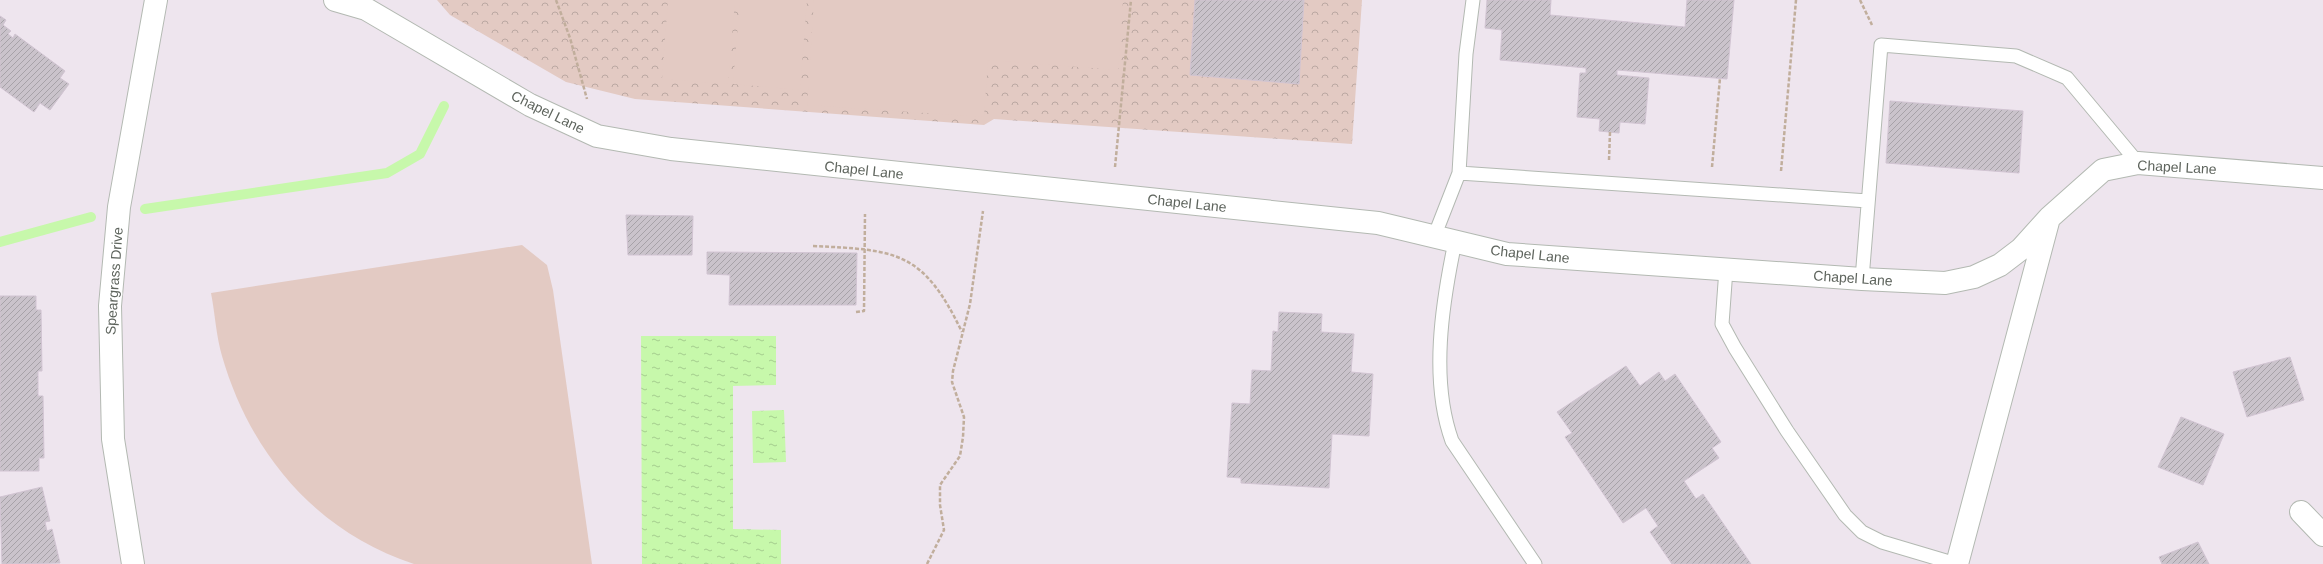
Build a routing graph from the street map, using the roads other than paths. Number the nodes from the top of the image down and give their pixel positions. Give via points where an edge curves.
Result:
1 (156, 0) edge
2 (335, 0) edge
3 (1473, 0) edge
4 (2138, 163) junction
5 (1459, 173) junction
6 (2323, 178) edge
7 (1868, 201) junction
8 (2049, 218) junction
9 (1445, 239) junction
10 (1726, 269) junction
11 (1862, 279) junction
12 (2301, 512) dead end
13 (2323, 535) edge
14 (134, 564) edge
15 (1535, 564) edge
16 (1957, 564) edge

1 - 14 street, Speargrass Drive via 119,207 110,306 113,439
2 - 9 street, Chapel Lane via 366,9 530,105 597,136 671,149 1378,223
3 - 5 lane via 1466,54
4 - 6 street, Chapel Lane
4 - 7 lane via 2066,78 2016,56 1881,45
4 - 8 street, Chapel Lane via 2103,170
5 - 7 lane
5 - 9 lane
7 - 11 lane
8 - 11 street, Chapel Lane via 2021,249 2000,265 1974,277 1945,282
8 - 16 street
9 - 10 street, Chapel Lane via 1507,254
9 - 15 lane via 1447,282 1440,385 1444,420 1452,441
10 - 11 street, Chapel Lane
10 - 16 lane via 1722,324 1787,432 1845,515 1862,532 1882,542
12 - 13 street

